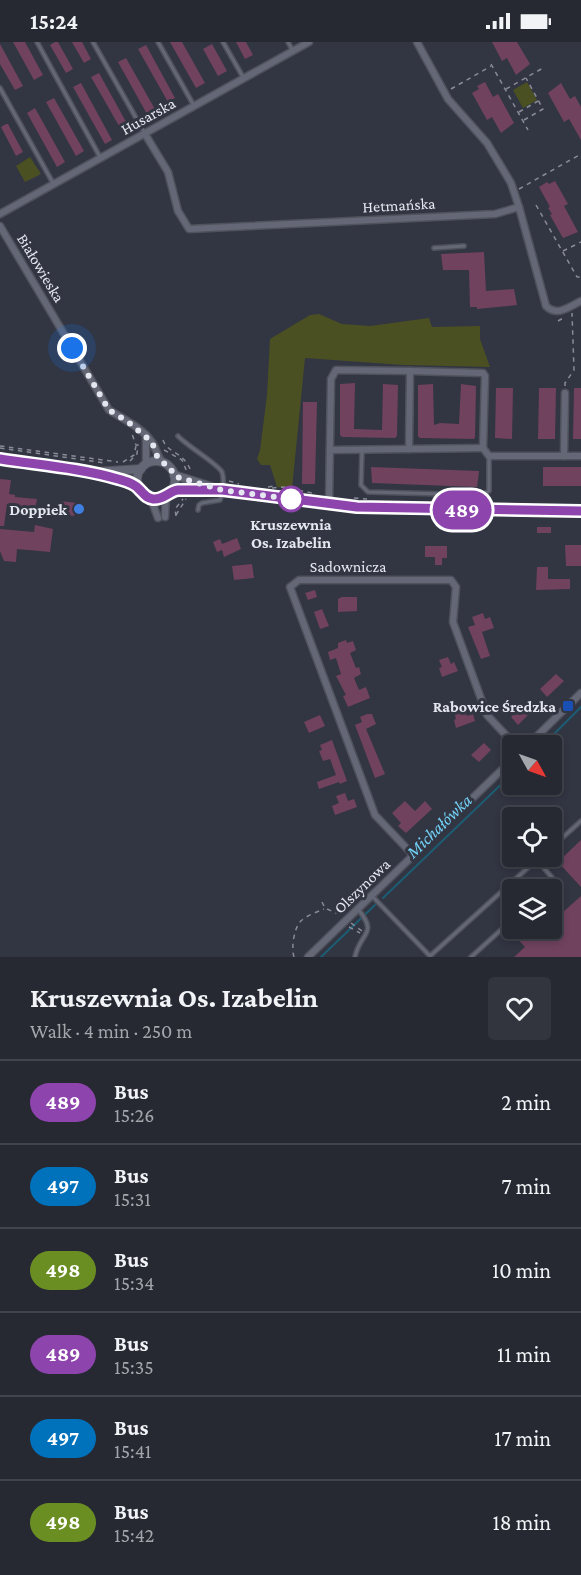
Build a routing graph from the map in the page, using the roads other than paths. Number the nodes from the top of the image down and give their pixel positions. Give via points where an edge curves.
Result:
1 (37, 42) edge
2 (93, 42) edge
3 (158, 42) edge
4 (223, 42) edge
5 (288, 42) edge
6 (309, 42) edge
7 (417, 42) edge
8 (293, 51) junction
9 (243, 79) junction
10 (0, 88) edge
11 (194, 106) junction
12 (145, 134) junction
13 (101, 158) junction
14 (54, 185) junction
15 (519, 207) junction
16 (0, 214) edge
17 (0, 226) edge
18 (464, 246) dead end
19 (434, 248) dead end
20 (581, 301) edge
21 (410, 371) junction
22 (565, 393) road end
23 (146, 435) junction
24 (178, 436) dead end
25 (483, 448) junction
26 (409, 449) junction
27 (330, 450) junction
28 (362, 450) junction
29 (489, 456) junction
30 (564, 456) junction
31 (581, 456) edge
32 (0, 459) edge
33 (162, 462) junction
34 (143, 467) junction
35 (94, 472) junction
36 (174, 476) junction
37 (139, 488) junction
38 (222, 490) junction
39 (169, 494) junction
40 (151, 499) junction
41 (329, 504) junction
42 (198, 510) dead end
43 (581, 511) edge
44 (581, 693) edge
45 (506, 735) edge
46 (538, 735) edge
47 (502, 770) edge
48 (581, 820) edge
49 (562, 838) edge
50 (413, 855) junction
51 (529, 867) edge
52 (543, 867) edge
53 (553, 879) edge
54 (372, 896) junction
55 (358, 909) junction
56 (502, 929) edge
57 (308, 957) edge
58 (355, 957) edge
59 (471, 957) edge

1 - 13 lane
2 - 12 lane
3 - 11 lane
4 - 9 lane
5 - 8 lane
6 - 8 street, Husarska
7 - 15 street via 448,99 487,143 511,183
8 - 9 street, Husarska
9 - 11 street, Husarska
10 - 14 lane
11 - 12 street, Husarska
12 - 13 street, Husarska
12 - 15 street, Hetmańska via 168,172 178,211 189,229 495,214
13 - 14 street, Husarska
14 - 16 street, Husarska
15 - 20 street via 546,306 555,312
17 - 23 street, Białowieska via 109,410
18 - 19 lane
21 - 25 street via 483,373
21 - 26 street
21 - 27 street via 336,370 332,374
22 - 30 street
23 - 33 street, Białowieska
23 - 34 street
24 - 38 lane via 217,466 223,480
25 - 26 street
25 - 29 street
26 - 28 street
27 - 28 street
27 - 41 street
28 - 29 lane via 361,485 368,492 482,495 489,491
29 - 30 street
30 - 31 street
32 - 35 street
33 - 34 street
33 - 36 street
34 - 35 street
34 - 37 street via 137,478
35 - 37 street
36 - 38 street
36 - 39 street
37 - 40 street
38 - 39 street
38 - 41 street
38 - 42 lane via 220,500 202,503
39 - 40 street
39 - 40 street via 161,518
41 - 43 street
44 - 46 street
45 - 50 street, Sadownicza via 487,715 453,622 456,587 451,580 299,580 290,587 375,815
47 - 50 street, Olszynowa
48 - 49 lane
50 - 54 street, Olszynowa
51 - 54 lane via 430,956
52 - 53 lane
54 - 55 street, Olszynowa
55 - 57 street, Olszynowa
55 - 58 lane via 369,926
56 - 59 lane

